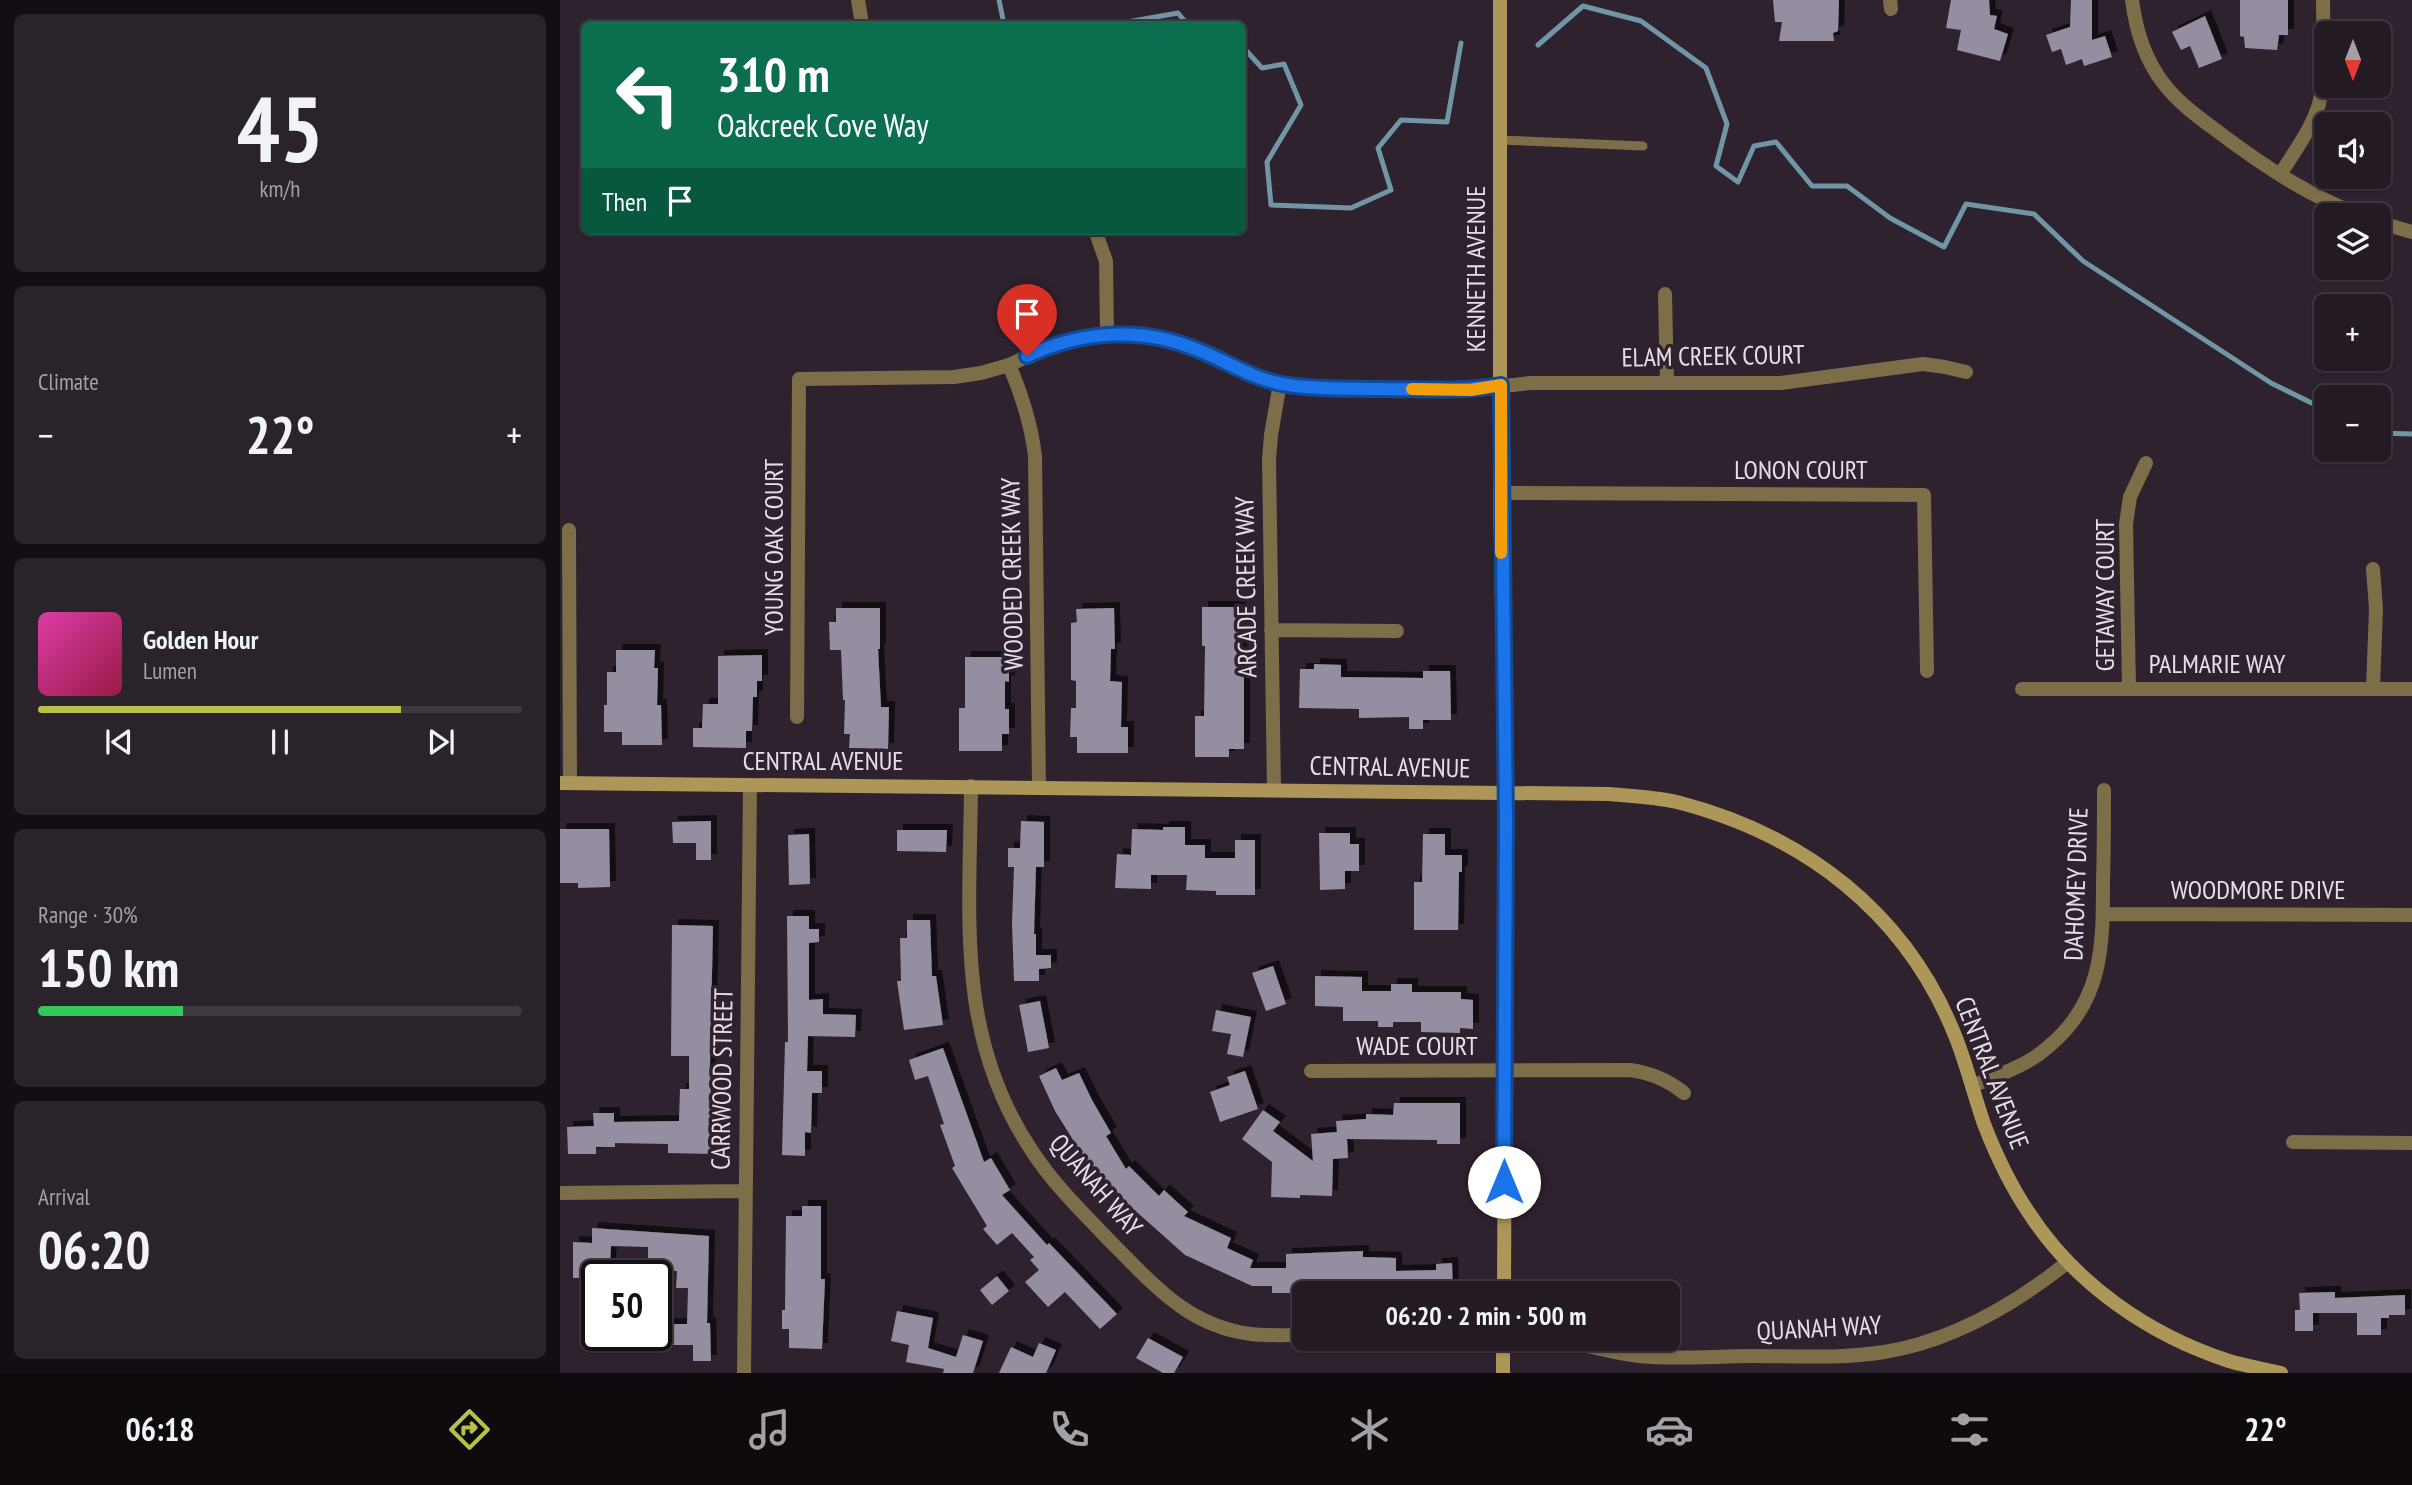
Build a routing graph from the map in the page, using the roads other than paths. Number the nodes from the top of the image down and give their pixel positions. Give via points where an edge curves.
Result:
1 (858, 0) edge
2 (1500, 0) edge
3 (2132, 0) edge
4 (2323, 0) edge
5 (862, 21) edge
6 (1500, 140) junction
7 (1643, 146) dead end
8 (2280, 175) junction
9 (2333, 203) edge
10 (2391, 226) edge
11 (2412, 232) edge
12 (1097, 235) edge
13 (1665, 294) dead end
14 (1107, 334) junction
15 (1009, 365) junction
16 (1966, 372) dead end
17 (799, 379) joint
18 (1280, 383) junction
19 (1667, 383) junction
20 (1501, 385) junction
21 (2146, 463) dead end
22 (1500, 493) junction
23 (569, 530) dead end
24 (2373, 569) dead end
25 (1271, 630) junction
26 (1397, 631) dead end
27 (1927, 671) dead end
28 (2373, 688) junction
29 (2022, 689) dead end
30 (2129, 689) junction
31 (2412, 689) edge
32 (797, 717) dead end
33 (565, 783) edge
34 (750, 785) junction
35 (971, 786) junction
36 (1039, 788) junction
37 (1274, 790) junction
38 (2104, 790) dead end
39 (1506, 792) junction
40 (2103, 914) junction
41 (2412, 915) edge
42 (1311, 1070) dead end
43 (1505, 1070) junction
44 (1972, 1086) junction
45 (1684, 1093) dead end
46 (2293, 1142) dead end
47 (2412, 1143) edge
48 (746, 1191) junction
49 (560, 1193) edge
50 (2068, 1262) junction
51 (1504, 1281) edge
52 (1292, 1335) edge
53 (1503, 1351) edge
54 (1613, 1351) edge
55 (744, 1373) edge
56 (1503, 1373) edge
57 (2281, 1373) edge

1 - 5 street
2 - 6 street, KENNETH AVENUE
3 - 8 street via 2143,47 2164,85 2194,114
4 - 8 street via 2318,105
6 - 7 lane
6 - 20 street, KENNETH AVENUE
8 - 9 street
10 - 11 street
12 - 14 street via 1107,261
13 - 19 street
14 - 15 street, ELAM CREEK COURT via 1074,338
14 - 18 street, ELAM CREEK COURT via 1170,340
15 - 17 street, ELAM CREEK COURT via 954,377
15 - 36 street, WOODED CREEK WAY via 1023,397 1035,456
16 - 19 street, ELAM CREEK COURT via 1923,364 1781,383
17 - 32 street, YOUNG OAK COURT
18 - 20 street, ELAM CREEK COURT via 1471,390
18 - 25 street, ARCADE CREEK WAY via 1269,460
19 - 20 street, ELAM CREEK COURT
20 - 22 street, KENNETH AVENUE
21 - 30 street, GETAWAY COURT via 2130,498 2126,524
22 - 27 street, LONON COURT via 1924,495
22 - 39 street, KENNETH AVENUE
23 - 33 street
24 - 28 street
25 - 26 street
25 - 37 street, ARCADE CREEK WAY
28 - 30 street, PALMARIE WAY
28 - 31 street, PALMARIE WAY
29 - 30 street, PALMARIE WAY
33 - 34 street, CENTRAL AVENUE
34 - 35 street, CENTRAL AVENUE
34 - 48 street, CARRWOOD STREET
35 - 36 street, CENTRAL AVENUE
35 - 52 street, QUANAH WAY via 973,996 991,1070 1011,1117 1070,1200 1167,1297 1214,1325 1241,1333
36 - 37 street, CENTRAL AVENUE
37 - 39 street, CENTRAL AVENUE
38 - 40 street, DAHOMEY DRIVE
39 - 43 street, KENNETH AVENUE
39 - 44 street, CENTRAL AVENUE via 1609,794 1675,802 1744,824 1812,859 1872,909 1914,959 1941,1003
40 - 41 street, WOODMORE DRIVE
40 - 44 street, DAHOMEY DRIVE via 2098,971 2067,1029 2026,1062
42 - 43 street, WADE COURT
43 - 45 street, WADE COURT via 1642,1071 1665,1079
43 - 51 street, KENNETH AVENUE
44 - 50 street, CENTRAL AVENUE via 2010,1182
46 - 47 street
48 - 49 street
48 - 55 street, CARRWOOD STREET
50 - 54 street, QUANAH WAY via 2003,1308 1959,1329 1885,1352 1643,1357
50 - 57 street, CENTRAL AVENUE via 2126,1312 2160,1332 2232,1362
53 - 56 street

